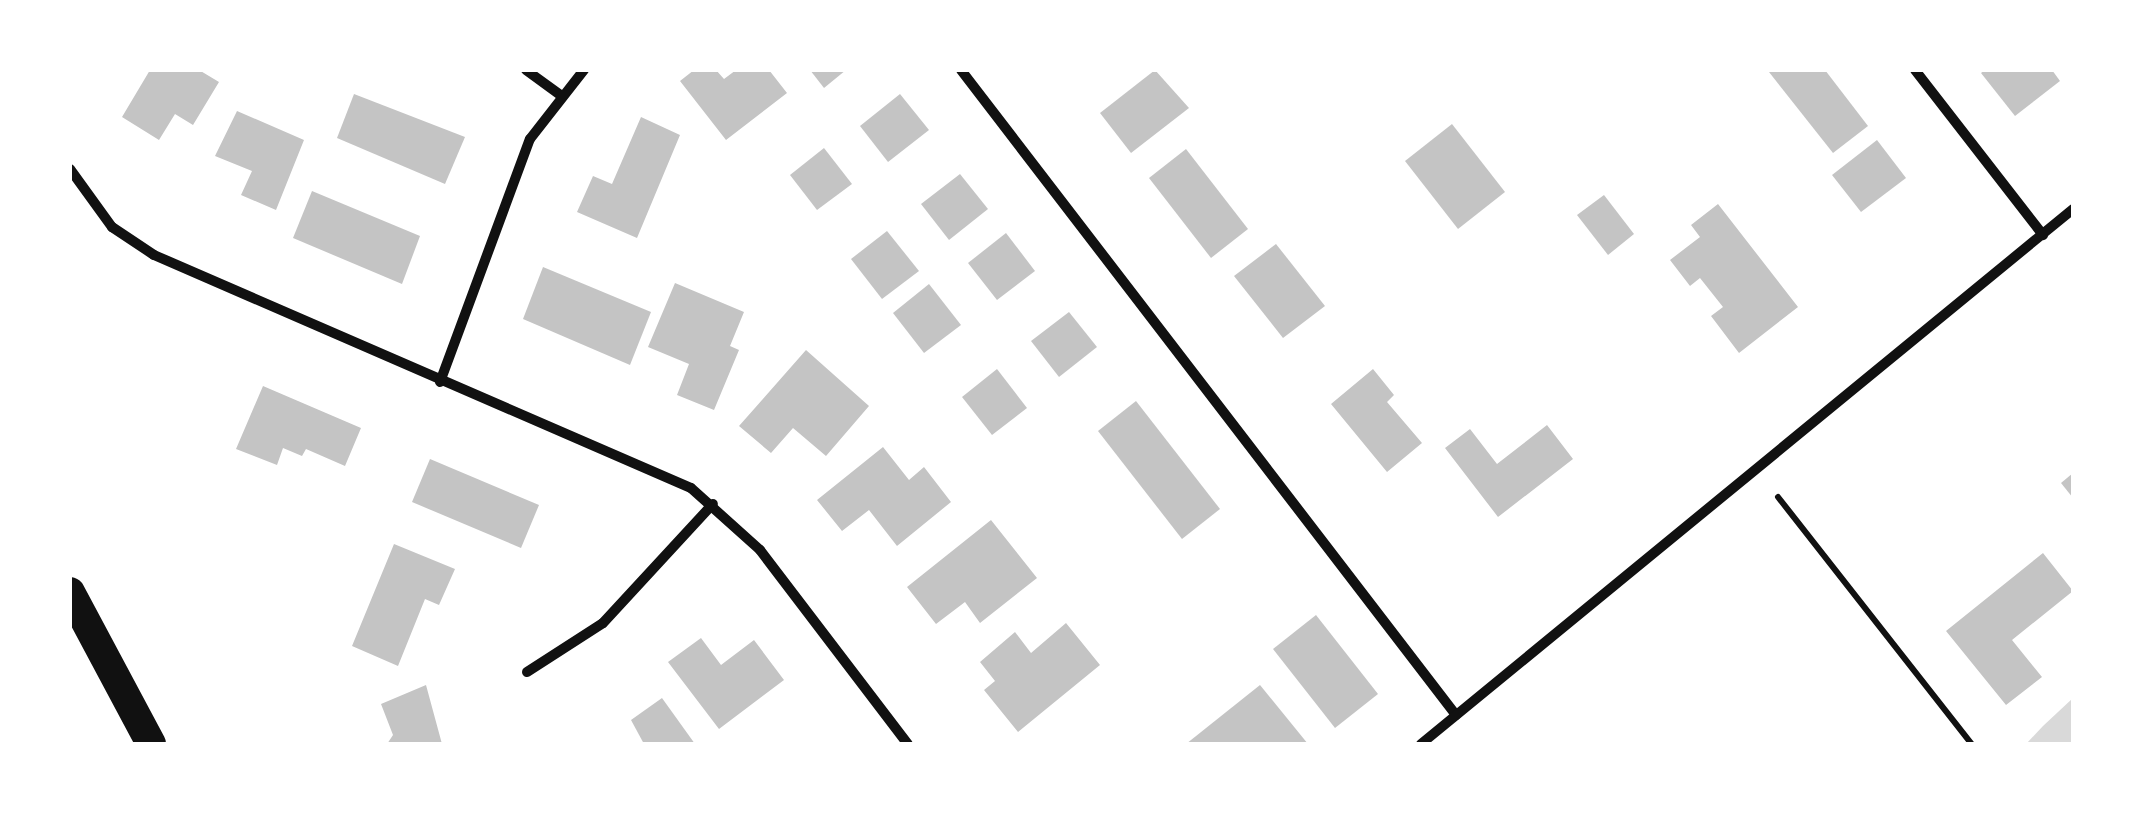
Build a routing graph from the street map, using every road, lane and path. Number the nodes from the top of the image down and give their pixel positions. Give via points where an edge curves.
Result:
1 (526, 70) edge
2 (584, 70) edge
3 (961, 70) edge
4 (1915, 70) edge
5 (558, 94) junction
6 (70, 169) edge
7 (2073, 210) edge
8 (2043, 235) junction
9 (440, 382) junction
10 (1778, 497) dead end
11 (714, 504) junction
12 (70, 592) edge
13 (527, 672) dead end
14 (1456, 715) junction
15 (151, 744) edge
16 (908, 744) edge
17 (1421, 744) edge
18 (1972, 744) edge

1 - 5 street
2 - 5 street
3 - 14 street
4 - 8 street
5 - 9 street via 530,139
6 - 9 street via 112,227 154,255
7 - 8 street
8 - 14 street
9 - 11 street via 666,474
10 - 18 path
11 - 13 street via 602,624
11 - 16 street via 760,550
12 - 15 highway
14 - 17 street

